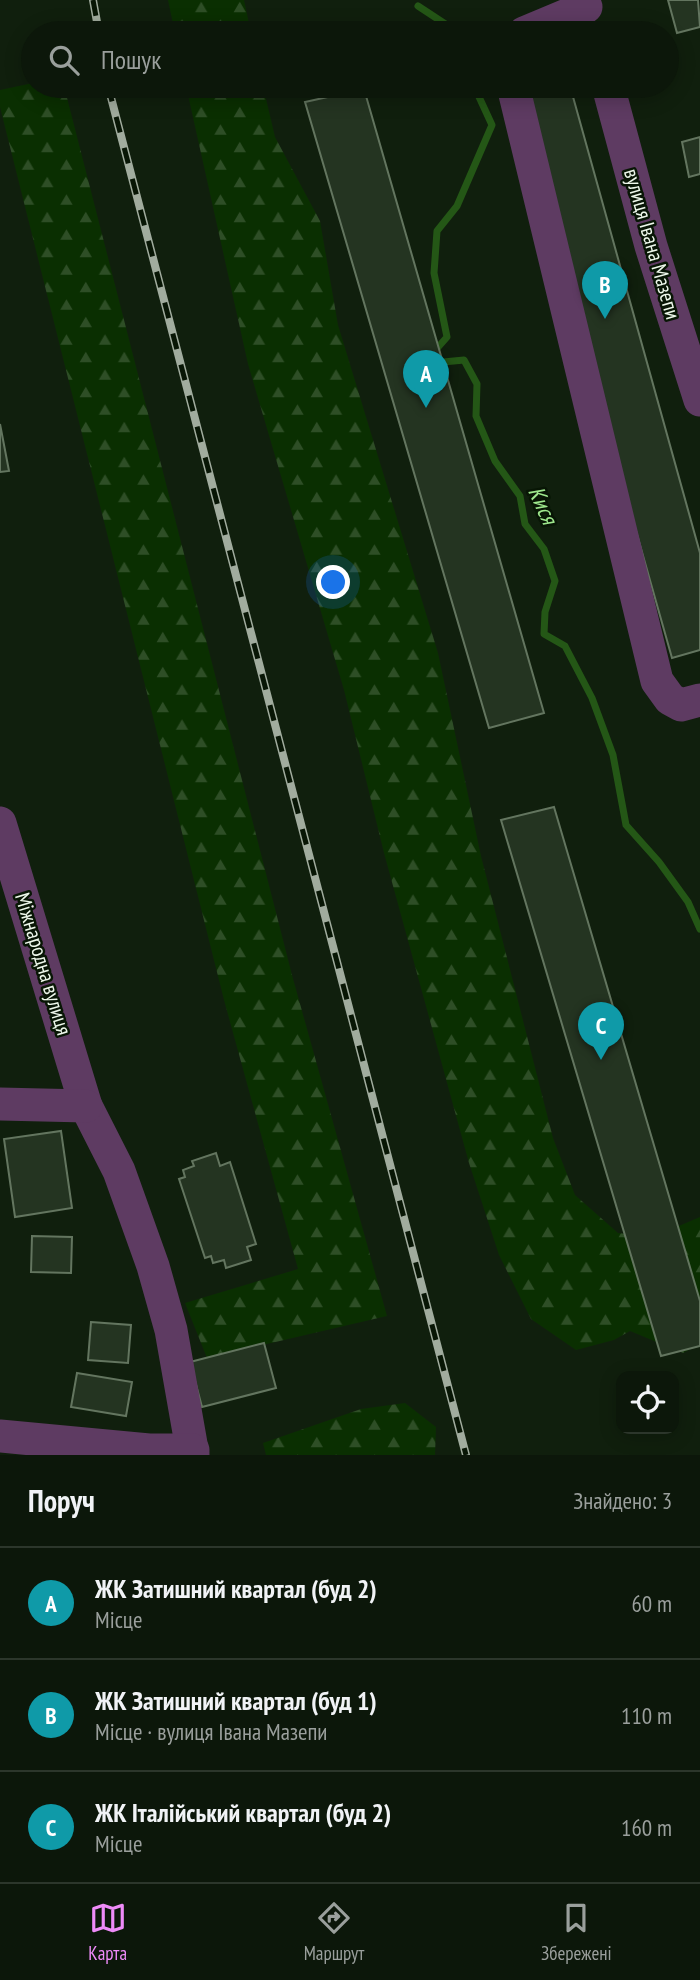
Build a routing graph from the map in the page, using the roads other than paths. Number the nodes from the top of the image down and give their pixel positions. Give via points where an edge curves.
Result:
1 (588, 13) edge
2 (562, 21) edge
3 (516, 98) edge
4 (611, 98) edge
5 (700, 400) edge
6 (700, 700) edge
7 (0, 823) edge
8 (0, 1104) edge
9 (86, 1106) junction
10 (0, 1436) edge
11 (193, 1453) edge

1 - 2 street
3 - 6 street via 657,681 670,699 681,705
4 - 5 street, вулиця Івана Мазепи via 651,246
7 - 9 street, Міжнародна вулиця
8 - 9 street
9 - 11 street, Міжнародна вулиця via 119,1171 153,1266 171,1330
10 - 11 street

